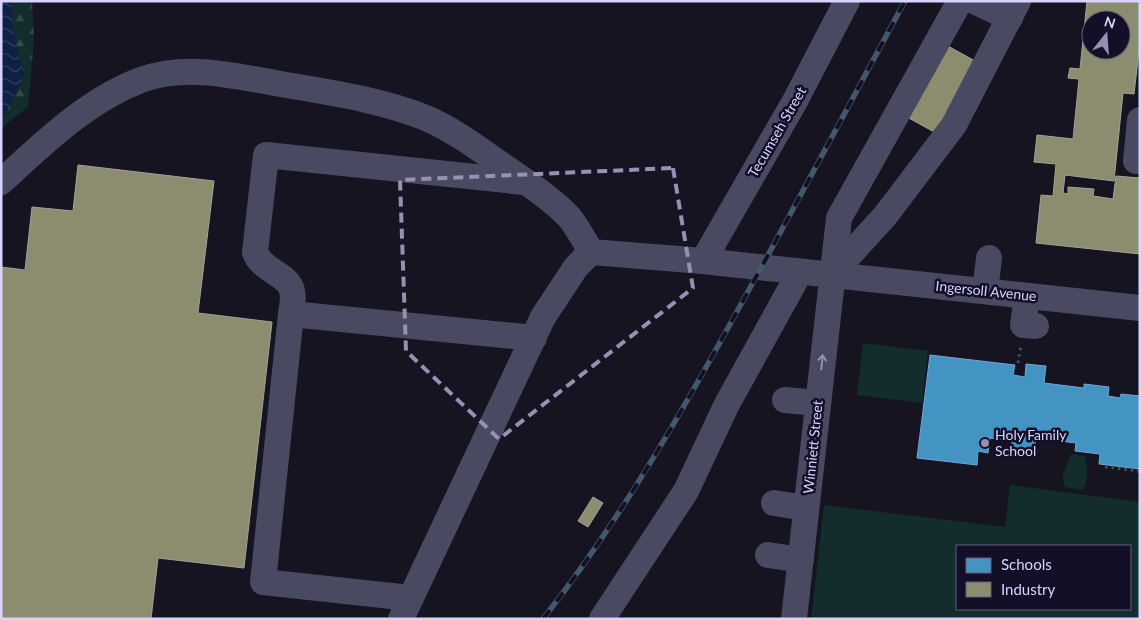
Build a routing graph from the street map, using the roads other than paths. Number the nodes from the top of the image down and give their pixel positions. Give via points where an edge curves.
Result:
1 (847, 1) edge
2 (960, 1) edge
3 (974, 1) edge
4 (1014, 9) edge
5 (1140, 120) edge
6 (1136, 161) dead end
7 (1, 182) edge
8 (527, 183) junction
9 (591, 252) junction
10 (989, 258) dead end
11 (703, 261) junction
12 (800, 272) junction
13 (832, 274) junction
14 (985, 291) junction
15 (1027, 296) junction
16 (1140, 308) edge
17 (291, 314) junction
18 (1036, 326) dead end
19 (534, 338) junction
20 (785, 400) dead end
21 (818, 403) junction
22 (774, 503) dead end
23 (806, 508) junction
24 (768, 556) dead end
25 (801, 560) junction
26 (406, 608) edge
27 (602, 619) edge
28 (794, 619) edge

1 - 11 street, Tecumseh Street via 796,101
2 - 13 street, Winniett Street via 839,218
3 - 4 street
4 - 13 street via 954,125 885,216
5 - 6 street
7 - 8 street via 71,120 111,95 141,80 174,72 202,72 335,94 426,118 454,132
8 - 9 street via 568,217
8 - 17 street via 266,155 256,252 264,265 289,283 293,295
9 - 11 street, Ingersoll Avenue
9 - 19 street via 564,284
10 - 14 street
11 - 12 street, Ingersoll Avenue
12 - 13 street, Ingersoll Avenue
12 - 27 street via 727,404 686,491
13 - 14 street, Ingersoll Avenue
21 -> 13 street, Winniett Street
14 - 15 street, Ingersoll Avenue
15 - 16 street, Ingersoll Avenue
15 - 18 street via 1024,326
17 - 19 street
17 - 26 street via 263,582
19 - 26 street
20 - 21 street
21 - 23 street, Winniett Street
22 - 23 street
23 - 25 street, Winniett Street
24 - 25 street
25 - 28 street, Winniett Street

